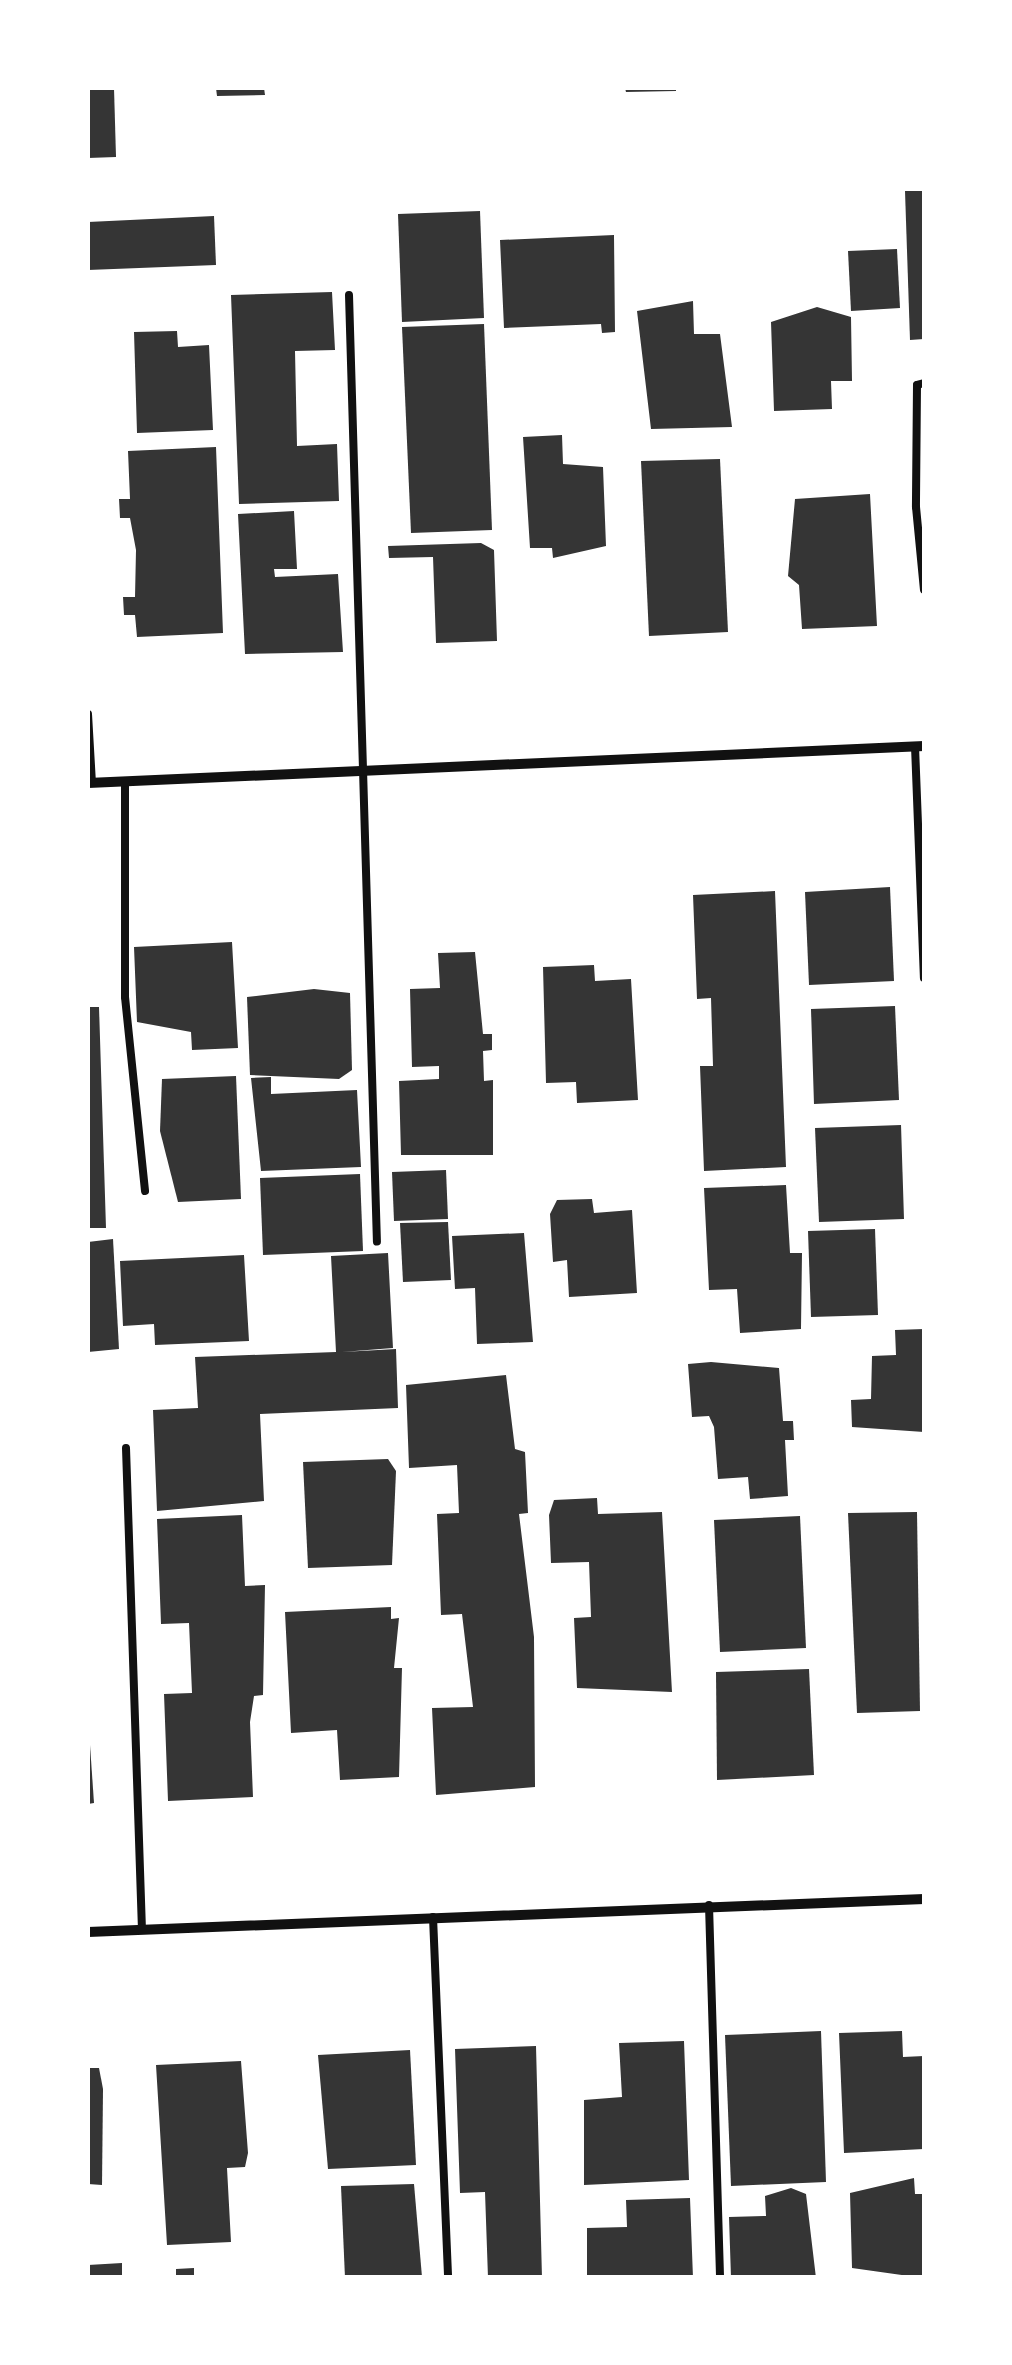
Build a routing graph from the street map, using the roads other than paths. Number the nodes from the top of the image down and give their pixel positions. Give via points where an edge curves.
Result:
1 (349, 295) dead end
2 (924, 382) edge
3 (924, 590) edge
4 (88, 714) edge
5 (920, 746) edge
6 (357, 772) junction
7 (124, 782) junction
8 (90, 783) edge
9 (924, 978) edge
10 (146, 1190) dead end
11 (377, 1242) dead end
12 (126, 1448) dead end
13 (924, 1899) edge
14 (708, 1905) junction
15 (433, 1918) junction
16 (142, 1930) junction
17 (88, 1932) edge
18 (448, 2278) edge
19 (720, 2278) edge

1 - 6 lane
2 - 3 lane via 917,385 916,507
4 - 8 lane
5 - 6 street
5 - 9 lane
6 - 7 street
6 - 11 lane
7 - 8 street
7 - 10 lane via 125,997
12 - 16 lane
13 - 14 street
14 - 15 street
14 - 19 lane
15 - 16 street
15 - 18 lane
16 - 17 street

